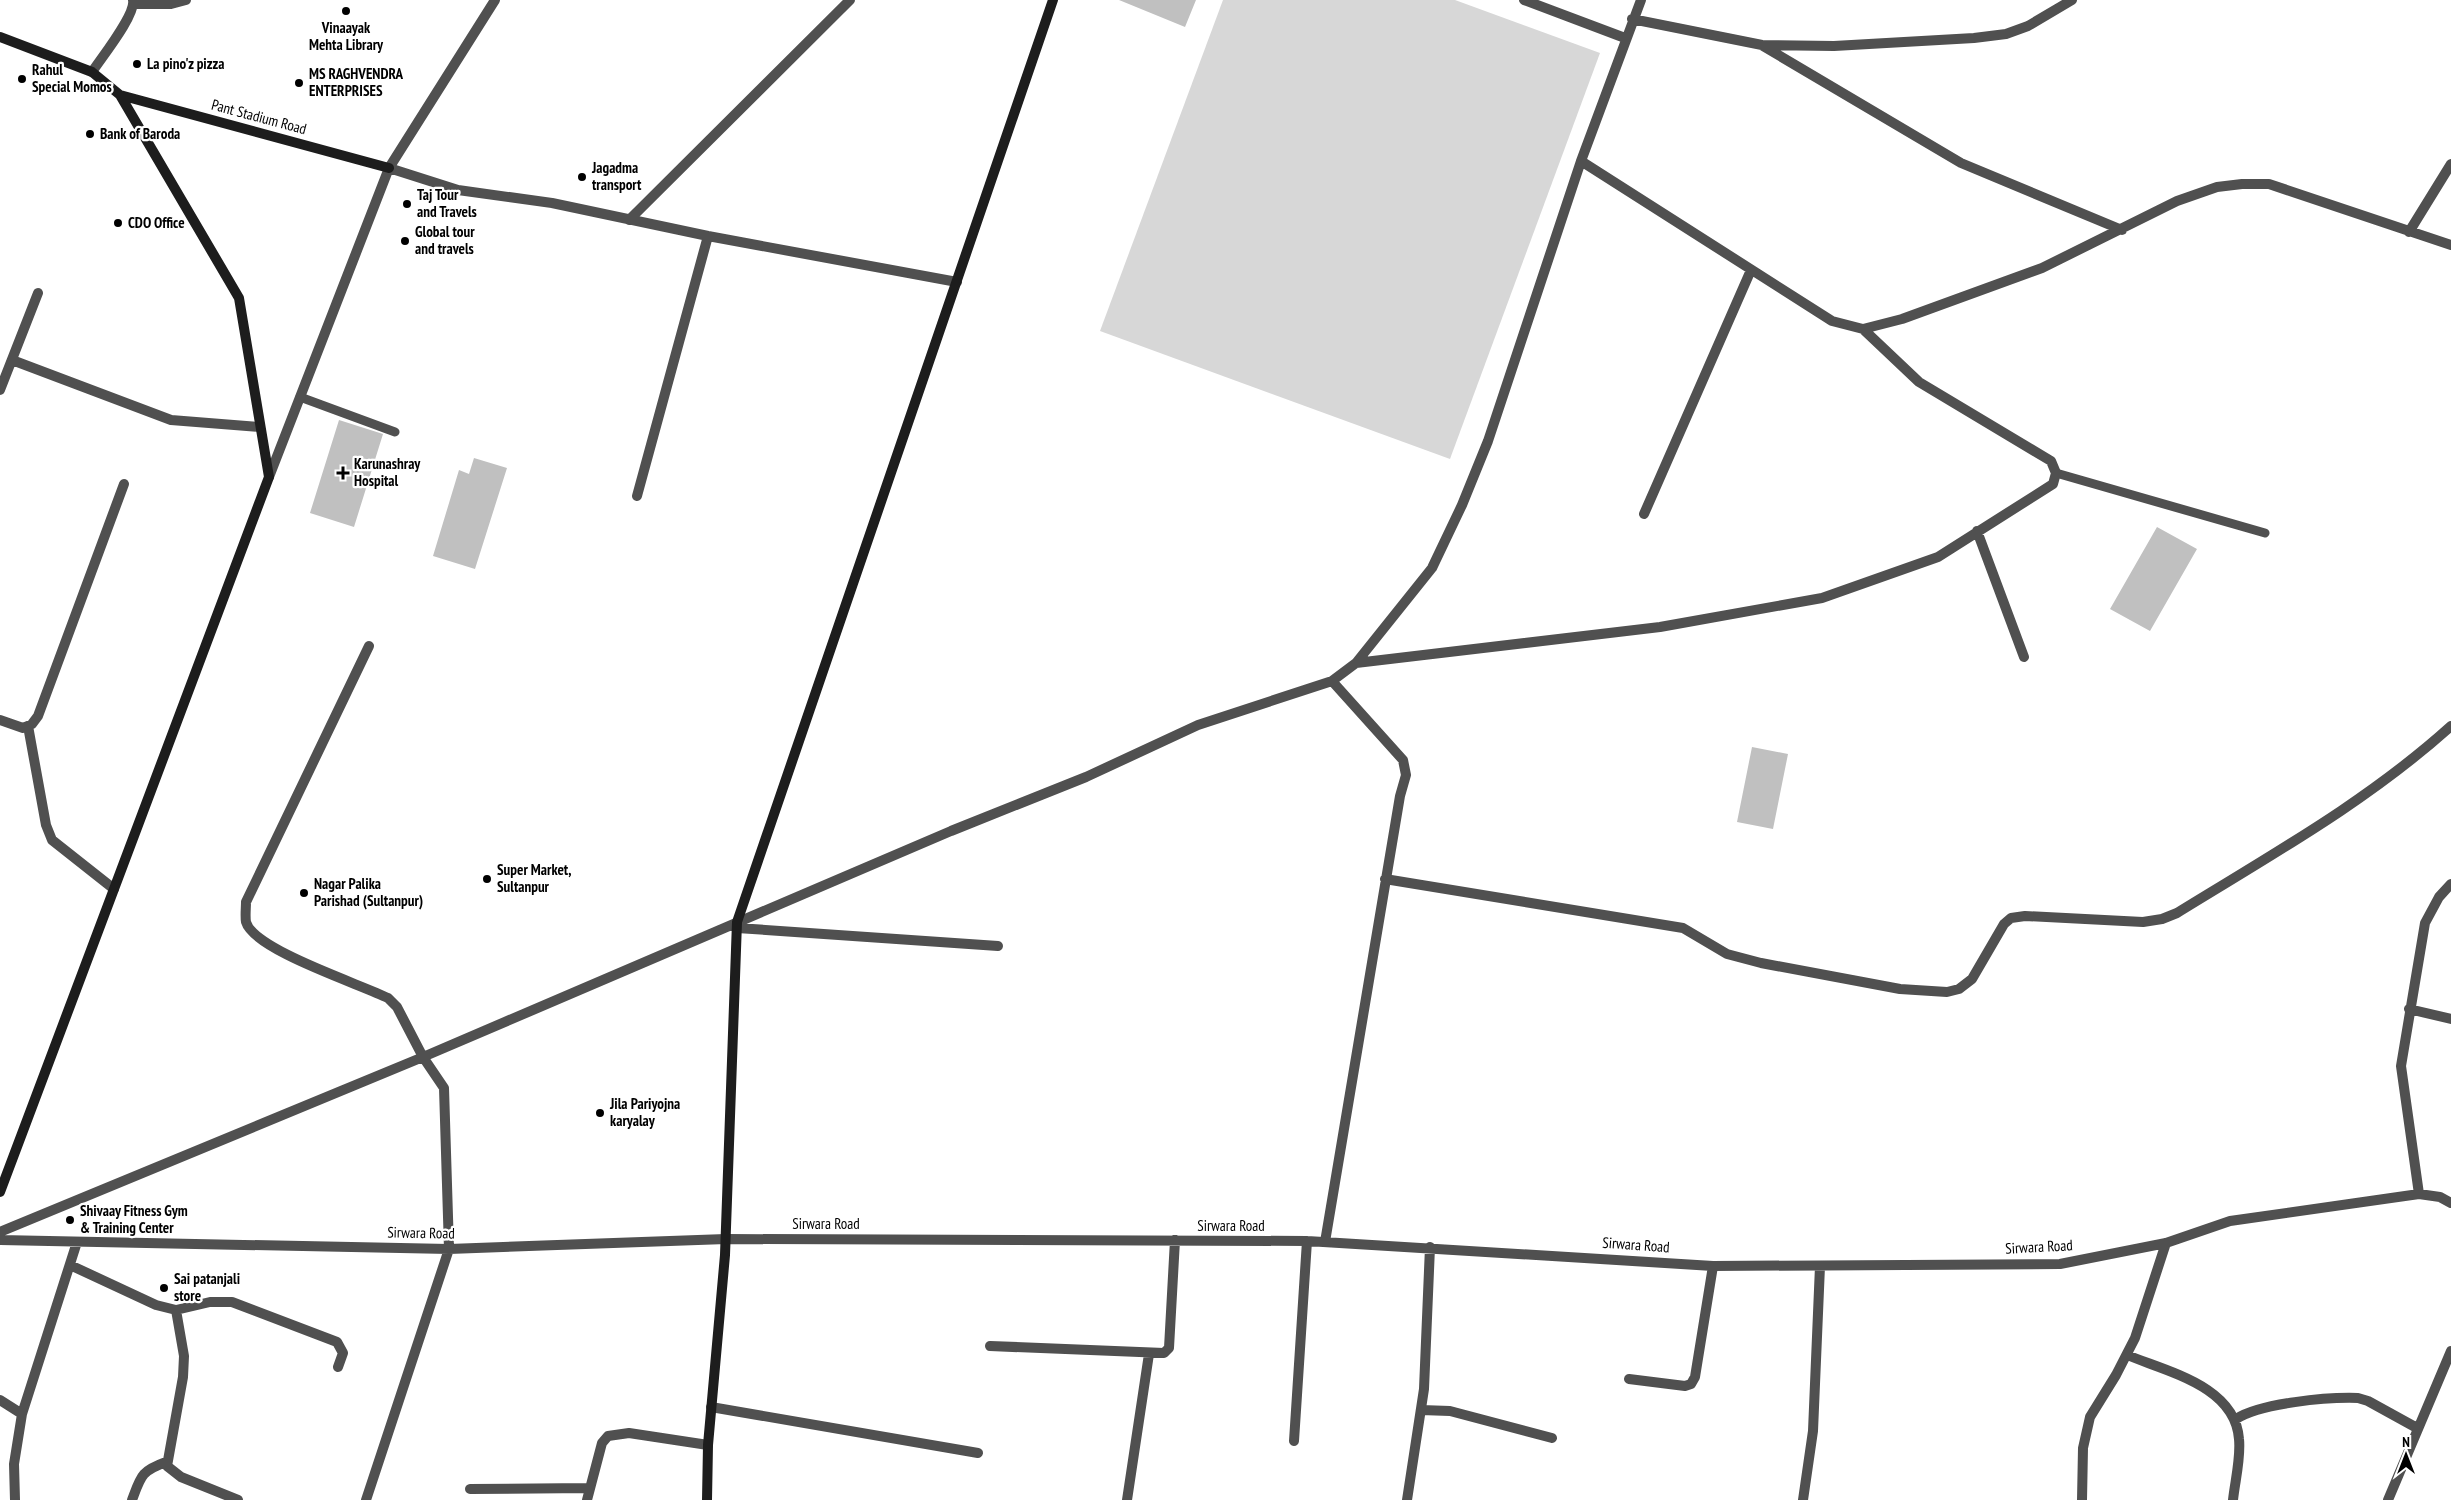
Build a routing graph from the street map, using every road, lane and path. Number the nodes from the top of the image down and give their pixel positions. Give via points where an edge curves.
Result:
1 (186, 0) edge
2 (495, 0) edge
3 (850, 0) edge
4 (1053, 0) edge
5 (1524, 0) edge
6 (1641, 0) edge
7 (2072, 0) edge
8 (134, 2) edge
9 (1632, 19) junction
10 (0, 37) edge
11 (1625, 38) junction
12 (1762, 45) junction
13 (92, 72) junction
14 (120, 95) junction
15 (1581, 161) junction
16 (2451, 164) edge
17 (389, 168) junction
18 (629, 220) junction
19 (2122, 230) junction
20 (2409, 232) junction
21 (708, 236) junction
22 (2451, 245) edge
23 (1751, 270) junction
24 (957, 282) junction
25 (38, 292) dead end
26 (1863, 329) junction
27 (12, 360) junction
28 (0, 390) edge
29 (300, 397) junction
30 (260, 427) junction
31 (395, 432) dead end
32 (2056, 472) junction
33 (269, 477) junction
34 (124, 484) dead end
35 (637, 496) dead end
36 (1644, 514) dead end
37 (1977, 531) junction
38 (2265, 533) dead end
39 (369, 646) dead end
40 (2024, 657) dead end
41 (1356, 662) junction
42 (1332, 681) junction
43 (0, 720) edge
44 (28, 726) junction
45 (2451, 726) edge
46 (1385, 879) junction
47 (2451, 884) edge
48 (114, 889) junction
49 (737, 925) junction
50 (998, 946) dead end
51 (2409, 1009) junction
52 (2451, 1019) edge
53 (423, 1057) junction
54 (0, 1192) edge
55 (2419, 1194) junction
56 (2451, 1203) edge
57 (0, 1232) edge
58 (726, 1239) junction
59 (0, 1240) edge
60 (1175, 1240) junction
61 (1307, 1241) junction
62 (77, 1242) junction
63 (1325, 1242) junction
64 (2166, 1243) junction
65 (1430, 1247) junction
66 (449, 1249) junction
67 (70, 1264) junction
68 (1713, 1266) junction
69 (1820, 1266) junction
70 (176, 1310) junction
71 (990, 1346) dead end
72 (2451, 1351) edge
73 (1148, 1354) junction
74 (2127, 1354) junction
75 (338, 1367) dead end
76 (1629, 1379) dead end
77 (0, 1400) edge
78 (711, 1408) junction
79 (1421, 1410) junction
80 (22, 1414) junction
81 (2236, 1419) junction
82 (2417, 1428) junction
83 (1552, 1438) dead end
84 (1294, 1441) dead end
85 (708, 1444) junction
86 (978, 1453) dead end
87 (166, 1462) junction
88 (590, 1488) junction
89 (470, 1489) dead end
90 (15, 1500) edge
91 (132, 1500) edge
92 (238, 1500) edge
93 (366, 1500) edge
94 (587, 1500) edge
95 (707, 1500) edge
96 (1127, 1500) edge
97 (1407, 1500) edge
98 (1803, 1500) edge
99 (2082, 1500) edge
100 (2233, 1500) edge
101 (2388, 1500) edge

1 - 8 street via 171,4
2 - 17 street
3 - 18 street
4 - 24 street
5 - 11 street
6 - 9 street
7 - 12 street via 2028,26 2006,34 1834,46
8 - 13 street via 124,24
9 - 11 street
9 - 12 street
10 - 13 street
11 - 15 street
12 - 19 street via 1961,163
13 - 14 street
14 - 17 street, Pant Stadium Road
14 - 30 street via 239,298
15 - 23 street
15 - 41 street via 1488,441 1462,505 1432,568
16 - 20 street
17 - 18 street via 458,190 552,203
17 - 29 street
18 - 21 street
19 - 20 street via 2177,201 2217,187 2269,184
19 - 26 street via 2042,268 1902,319
20 - 22 street
21 - 24 street
21 - 35 street
23 - 26 street via 1832,321
23 - 36 street
24 - 49 street
25 - 27 street
26 - 32 street via 1919,382 2051,461
27 - 28 street
27 - 30 street via 171,420
29 - 31 lane
29 - 33 street
30 - 33 street
32 - 37 street via 2053,484
32 - 38 lane
33 - 48 street
34 - 44 street via 38,716
37 - 40 street
37 - 41 street via 1938,557 1822,598 1660,626
39 - 53 street via 246,902 246,922 256,936 297,960 388,998 397,1007
41 - 42 street
42 - 46 street via 1403,760 1406,775
42 - 49 street via 1198,725 1086,777
43 - 44 street via 14,726
44 - 48 street via 46,824 52,840
45 - 46 street via 2337,815 2177,913 2143,922 2011,918 1999,931 1972,979 1959,989 1947,992 1900,989 1761,963 1727,954 1682,928
46 - 63 street
47 - 51 street via 2439,897 2425,923
48 - 54 street
49 - 50 street
49 - 53 street
49 - 58 street
51 - 52 street
51 - 55 street via 2401,1082
53 - 57 street
53 - 66 street via 444,1088
55 - 56 street, Sirwara Road via 2440,1197
55 - 64 street, Sirwara Road via 2230,1221
58 - 60 street, Sirwara Road
58 - 66 street, Sirwara Road
58 - 78 street
59 - 62 street, Sirwara Road
60 - 61 street, Sirwara Road
60 - 73 street via 1169,1348 1164,1354
61 - 63 street, Sirwara Road
61 - 84 street
62 - 66 street, Sirwara Road
62 - 67 street
63 - 65 street, Sirwara Road
64 - 69 street, Sirwara Road via 2060,1264
64 - 74 street
65 - 68 street, Sirwara Road
65 - 79 street
66 - 93 street
67 - 70 street via 156,1305
67 - 80 street
68 - 69 street, Sirwara Road
68 - 76 street via 1695,1377 1691,1384
69 - 98 street via 1813,1431
70 - 75 street via 210,1302 232,1302 337,1342 343,1353
70 - 87 street via 184,1377
71 - 73 street
72 - 82 street
73 - 96 street
74 - 81 street via 2211,1392 2228,1406
74 - 99 street via 2090,1417 2083,1448
77 - 80 street
78 - 85 street
78 - 86 street
79 - 83 street via 1450,1411
79 - 97 street
80 - 90 street via 14,1464
81 - 82 street via 2269,1406 2358,1398
81 - 100 street via 2239,1440
82 - 101 street
85 - 88 street via 629,1433 608,1436 602,1444
85 - 95 street
87 - 91 street via 142,1474
87 - 92 street via 168,1470 181,1477
88 - 89 street
88 - 94 street

